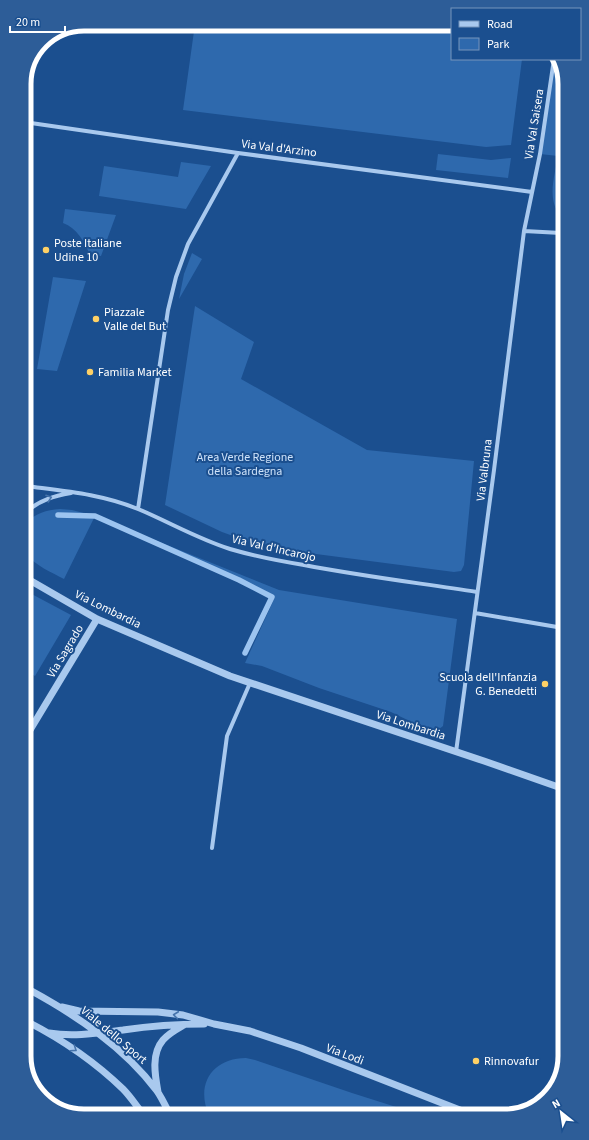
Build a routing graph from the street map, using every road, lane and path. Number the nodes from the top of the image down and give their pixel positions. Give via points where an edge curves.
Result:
1 (553, 63) edge
2 (31, 123) edge
3 (238, 153) junction
4 (532, 192) junction
5 (524, 231) junction
6 (558, 233) edge
7 (31, 487) edge
8 (75, 492) junction
9 (31, 507) edge
10 (138, 509) junction
11 (31, 580) edge
12 (477, 592) junction
13 (474, 613) junction
14 (97, 619) junction
15 (558, 627) edge
16 (250, 683) junction
17 (31, 728) edge
18 (456, 752) junction
19 (558, 787) edge
20 (212, 848) dead end
21 (31, 991) edge
22 (62, 1007) junction
23 (31, 1024) edge
24 (186, 1024) junction
25 (214, 1024) junction
26 (49, 1033) junction
27 (97, 1033) junction
28 (158, 1092) junction
29 (139, 1109) edge
30 (167, 1109) edge
31 (457, 1109) edge

1 - 4 street, Via Val Saisera
2 - 3 street, Via Val d'Arzino
3 - 4 street, Via Val d'Arzino
3 - 10 street via 188,244 176,277 168,310
4 - 5 street, Via Valbruna
5 - 6 street
5 - 12 street, Via Valbruna
7 - 8 street, Via Val d'Incarojo
9 -> 8 street, Via Val d'Incarojo via 54,496
8 - 10 street, Via Val d'Incarojo
10 - 12 street, Via Val d'Incarojo via 230,549 331,570
11 - 14 street, Via Lombardia
12 - 13 street, Via Valbruna
13 - 15 street
13 - 18 street, Via Valbruna
14 - 16 street, Via Lombardia
14 - 17 street, Via Sagrado
16 - 18 street, Via Lombardia
16 - 20 street via 227,736
18 - 19 street, Via Lombardia
21 - 22 street, Viale dello Sport
25 -> 22 street, Via Lodi via 183,1015 158,1012 92,1012
22 - 27 street, Viale dello Sport
23 - 26 street
24 - 25 street, Via Lodi
24 - 27 street, Via Lodi
24 - 28 street via 163,1040 158,1049 155,1067
25 - 31 street, Via Lodi via 250,1031 300,1048
26 - 27 street, Via Lodi
26 -> 29 street via 91,1061 124,1090
27 - 28 street, Viale dello Sport via 131,1061
28 - 30 street, Viale dello Sport

